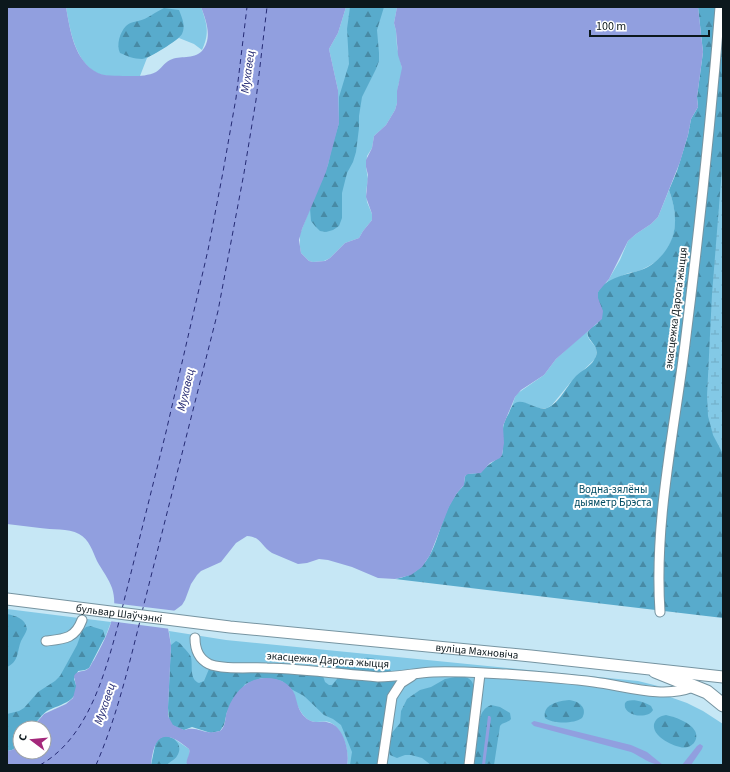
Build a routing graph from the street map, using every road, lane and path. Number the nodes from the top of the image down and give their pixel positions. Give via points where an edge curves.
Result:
1 (720, 7) edge
2 (7, 600) edge
3 (660, 612) dead end
4 (82, 620) dead end
5 (230, 627) joint
6 (195, 638) dead end
7 (46, 641) dead end
8 (655, 671) junction
9 (417, 674) junction
10 (480, 674) junction
11 (723, 677) edge
12 (693, 687) junction
13 (723, 705) edge
14 (382, 765) edge
15 (469, 765) edge

1 - 3 street, экасцежка Дарога жыцця via 685,345 659,536
2 - 5 main road, бульвар Шаўчэнкі
4 - 7 street via 77,630 69,637
5 - 8 main road, вуліца Махновіча via 531,656
6 - 9 street, экасцежка Дарога жыцця via 200,656 215,666 378,677
8 - 11 main road, вуліца Махновіча
8 - 12 highway
9 - 10 street, экасцежка Дарога жыцця
9 - 14 street via 401,684 392,697
10 - 12 street, экасцежка Дарога жыцця via 593,682 658,692 674,692
10 - 15 street
12 - 13 highway via 707,692

